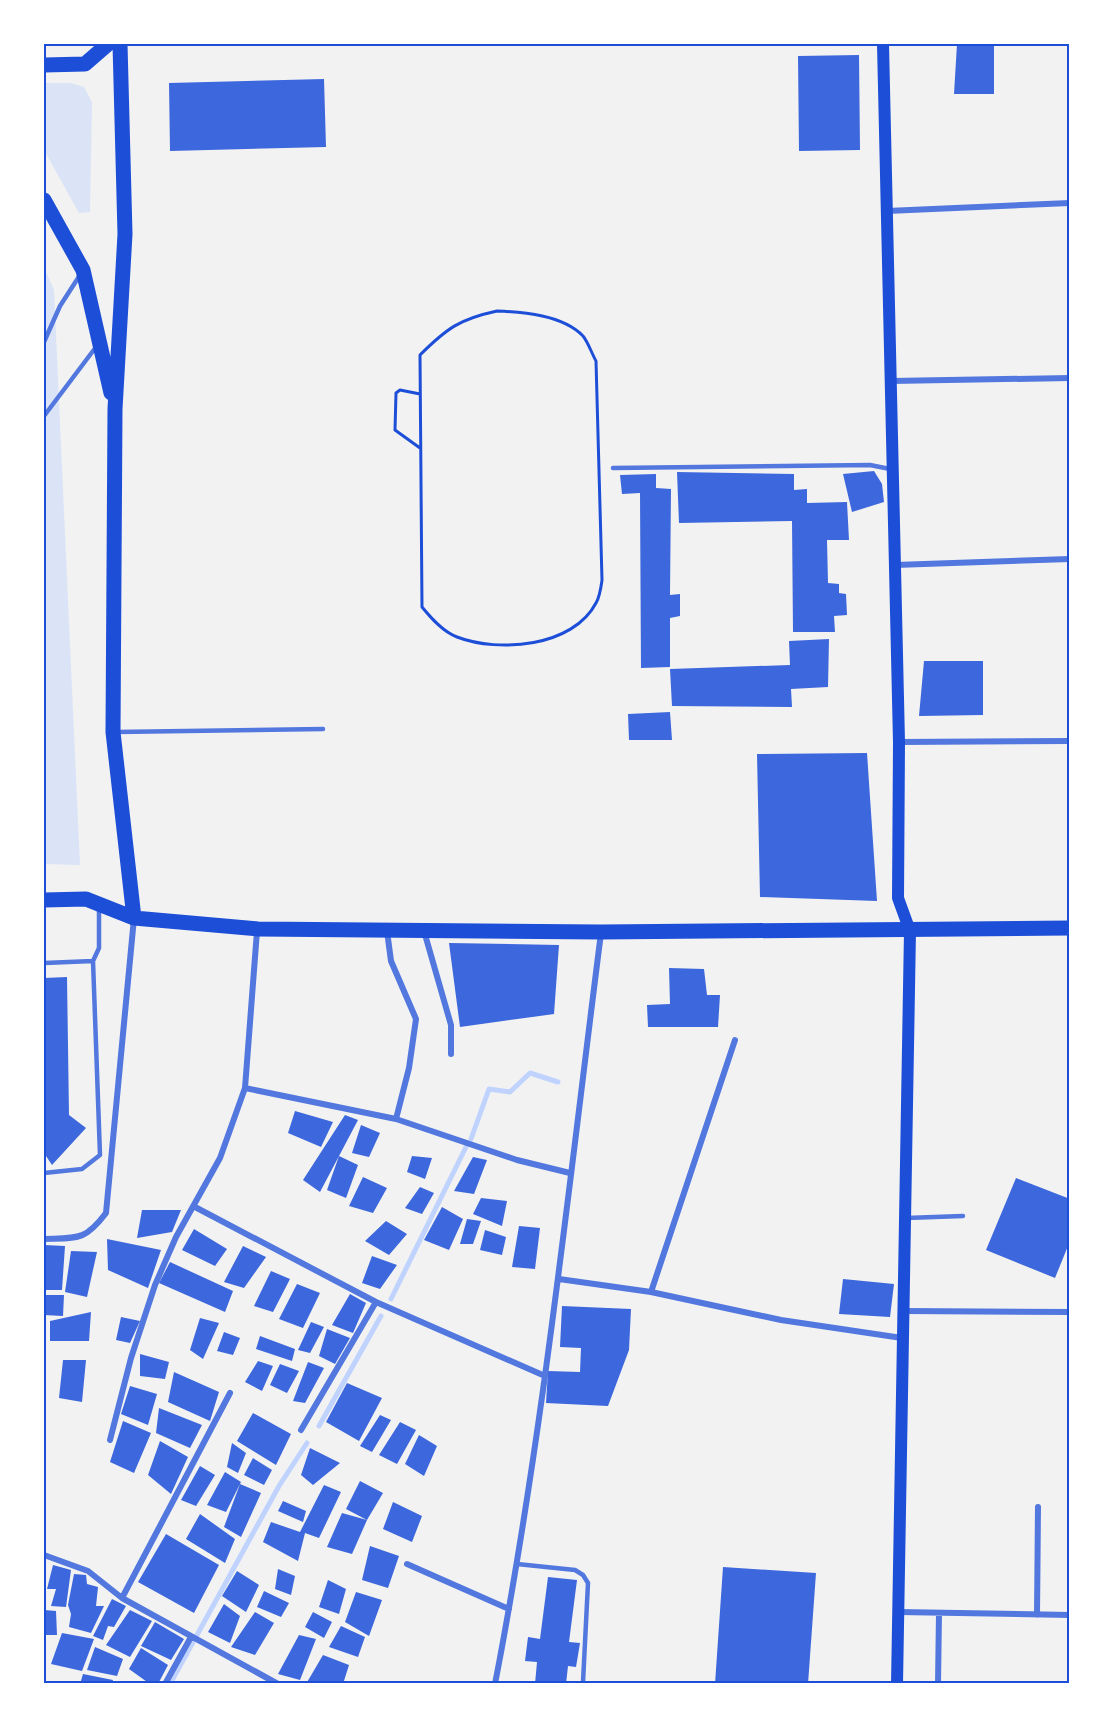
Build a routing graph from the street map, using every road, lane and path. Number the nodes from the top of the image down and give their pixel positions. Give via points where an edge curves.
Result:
1 (108, 44) edge
2 (120, 44) edge
3 (883, 44) edge
4 (44, 64) edge
5 (44, 200) edge
6 (1070, 203) edge
7 (887, 211) junction
8 (83, 270) junction
9 (44, 342) edge
10 (99, 343) junction
11 (1070, 378) edge
12 (891, 381) junction
13 (420, 394) junction
14 (115, 409) junction
15 (44, 416) edge
16 (420, 448) junction
17 (613, 468) dead end
18 (893, 470) junction
19 (1070, 559) edge
20 (895, 565) junction
21 (323, 729) dead end
22 (113, 732) junction
23 (1070, 741) edge
24 (898, 742) junction
25 (44, 900) edge
26 (99, 904) junction
27 (134, 918) junction
28 (1070, 928) edge
29 (258, 929) junction
30 (387, 930) junction
31 (910, 930) junction
32 (424, 931) junction
33 (602, 932) junction
34 (93, 961) junction
35 (44, 963) edge
36 (735, 1040) dead end
37 (451, 1054) dead end
38 (245, 1088) junction
39 (396, 1119) junction
40 (44, 1173) edge
41 (570, 1173) junction
42 (195, 1207) junction
43 (963, 1216) dead end
44 (906, 1218) junction
45 (44, 1239) edge
46 (559, 1279) junction
47 (651, 1293) junction
48 (376, 1302) junction
49 (903, 1311) junction
50 (1070, 1312) edge
51 (902, 1338) junction
52 (545, 1376) junction
53 (230, 1393) dead end
54 (301, 1430) dead end
55 (110, 1440) dead end
56 (1038, 1507) dead end
57 (44, 1555) edge
58 (407, 1564) dead end
59 (517, 1564) junction
60 (122, 1598) junction
61 (509, 1609) junction
62 (898, 1612) junction
63 (939, 1613) junction
64 (1037, 1615) junction
65 (1070, 1615) edge
66 (192, 1637) junction
67 (583, 1682) edge
68 (165, 1683) edge
69 (278, 1683) edge
70 (495, 1683) edge
71 (897, 1683) edge
72 (939, 1683) edge

1 - 4 main road via 85,64
2 - 14 main road via 125,234
3 - 7 main road
5 - 8 main road
6 - 7 street
7 - 12 main road
8 - 9 lane via 60,306
8 - 10 main road
10 - 14 main road
10 - 15 lane
11 - 12 street
12 - 18 main road
13 - 16 path
13 - 16 path via 400,390 394,399 395,430
13 - 16 path via 420,355 446,329 477,315 519,312 565,324 583,336 596,361 602,580 597,603 582,620 564,634 532,644 497,645 456,637 434,620 422,607
14 - 22 main road
17 - 18 lane via 870,465
18 - 20 main road
19 - 20 street
20 - 24 main road
21 - 22 lane
22 - 27 main road
23 - 24 street
24 - 31 main road via 898,898
25 - 26 main road via 86,899
26 - 27 main road
26 - 34 lane via 99,948
27 - 29 main road
27 - 45 street via 106,1213 92,1231 75,1238
28 - 31 main road
29 - 30 main road
29 - 38 street
30 - 32 main road
30 - 39 street via 391,961 416,1019
31 - 33 main road
31 - 44 main road
32 - 33 main road
32 - 37 street via 451,1025
33 - 41 street
34 - 35 lane
34 - 40 lane via 100,1155 82,1169
36 - 47 street
38 - 39 street
38 - 42 street via 220,1158
39 - 41 street via 517,1160
41 - 46 street
42 - 48 street
42 - 55 street via 155,1285
43 - 44 lane
44 - 49 main road
46 - 47 street
46 - 52 street
47 - 51 street via 781,1320
48 - 52 street
48 - 54 street
49 - 50 street
49 - 51 main road
51 - 62 main road
52 - 59 street
53 - 60 street
56 - 64 street
57 - 60 street via 88,1571
58 - 61 street
59 - 61 street
59 - 67 lane via 575,1570 588,1583
60 - 66 street
61 - 70 street
62 - 63 street
62 - 71 main road
63 - 64 street
63 - 72 street
64 - 65 street
66 - 68 street
66 - 69 street

